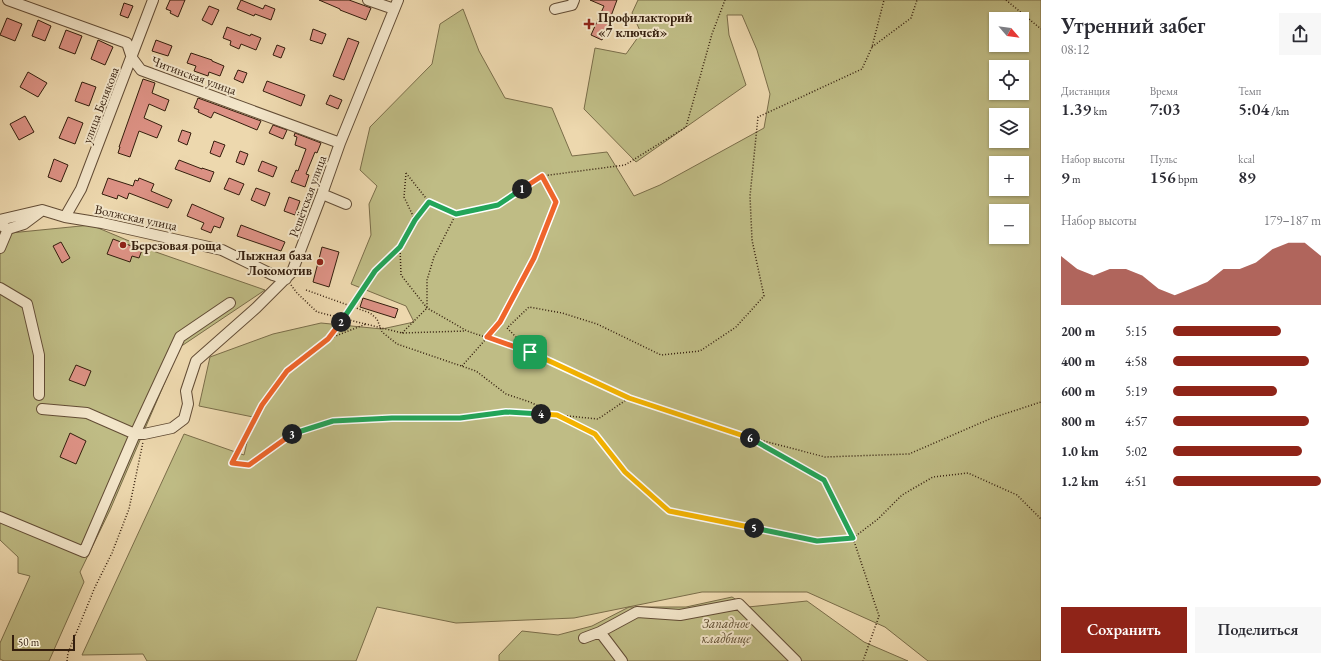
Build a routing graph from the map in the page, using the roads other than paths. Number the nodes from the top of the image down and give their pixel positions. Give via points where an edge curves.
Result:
1 (8, 0) edge
2 (153, 0) edge
3 (368, 0) edge
4 (574, 0) edge
5 (396, 5) edge
6 (555, 9) dead end
7 (132, 58) junction
8 (340, 143) junction
9 (322, 194) junction
10 (346, 204) dead end
11 (42, 210) junction
12 (65, 217) junction
13 (0, 220) edge
14 (4, 227) edge
15 (0, 248) edge
16 (286, 279) junction
17 (0, 288) edge
18 (230, 303) dead end
19 (40, 395) dead end
20 (42, 409) dead end
21 (140, 434) junction
22 (0, 517) edge
23 (600, 632) junction
24 (584, 638) dead end
25 (622, 661) edge
26 (796, 661) edge

1 - 7 street, Читинская улица via 127,43
2 - 7 street, улица Белякова
3 - 5 street
4 - 6 street via 572,5
5 - 8 street, Решётская улица
7 - 8 street, Читинская улица via 141,70
7 - 12 street, улица Белякова via 81,189
8 - 9 street, Решётская улица
9 - 10 street
9 - 16 street, Решётская улица via 292,272
11 - 12 street, Волжская улица
11 - 13 street
11 - 14 street via 24,224
12 - 16 street, Волжская улица via 102,222 222,250
14 - 15 street
16 - 21 street, Решётская улица via 196,361 186,391 188,404 184,419 172,428
17 - 19 street via 28,304 38,355
18 - 21 street via 180,337
20 - 21 street via 87,413
21 - 22 street via 84,552
23 - 24 street
23 - 25 street
23 - 26 street via 637,612 680,615 739,604

